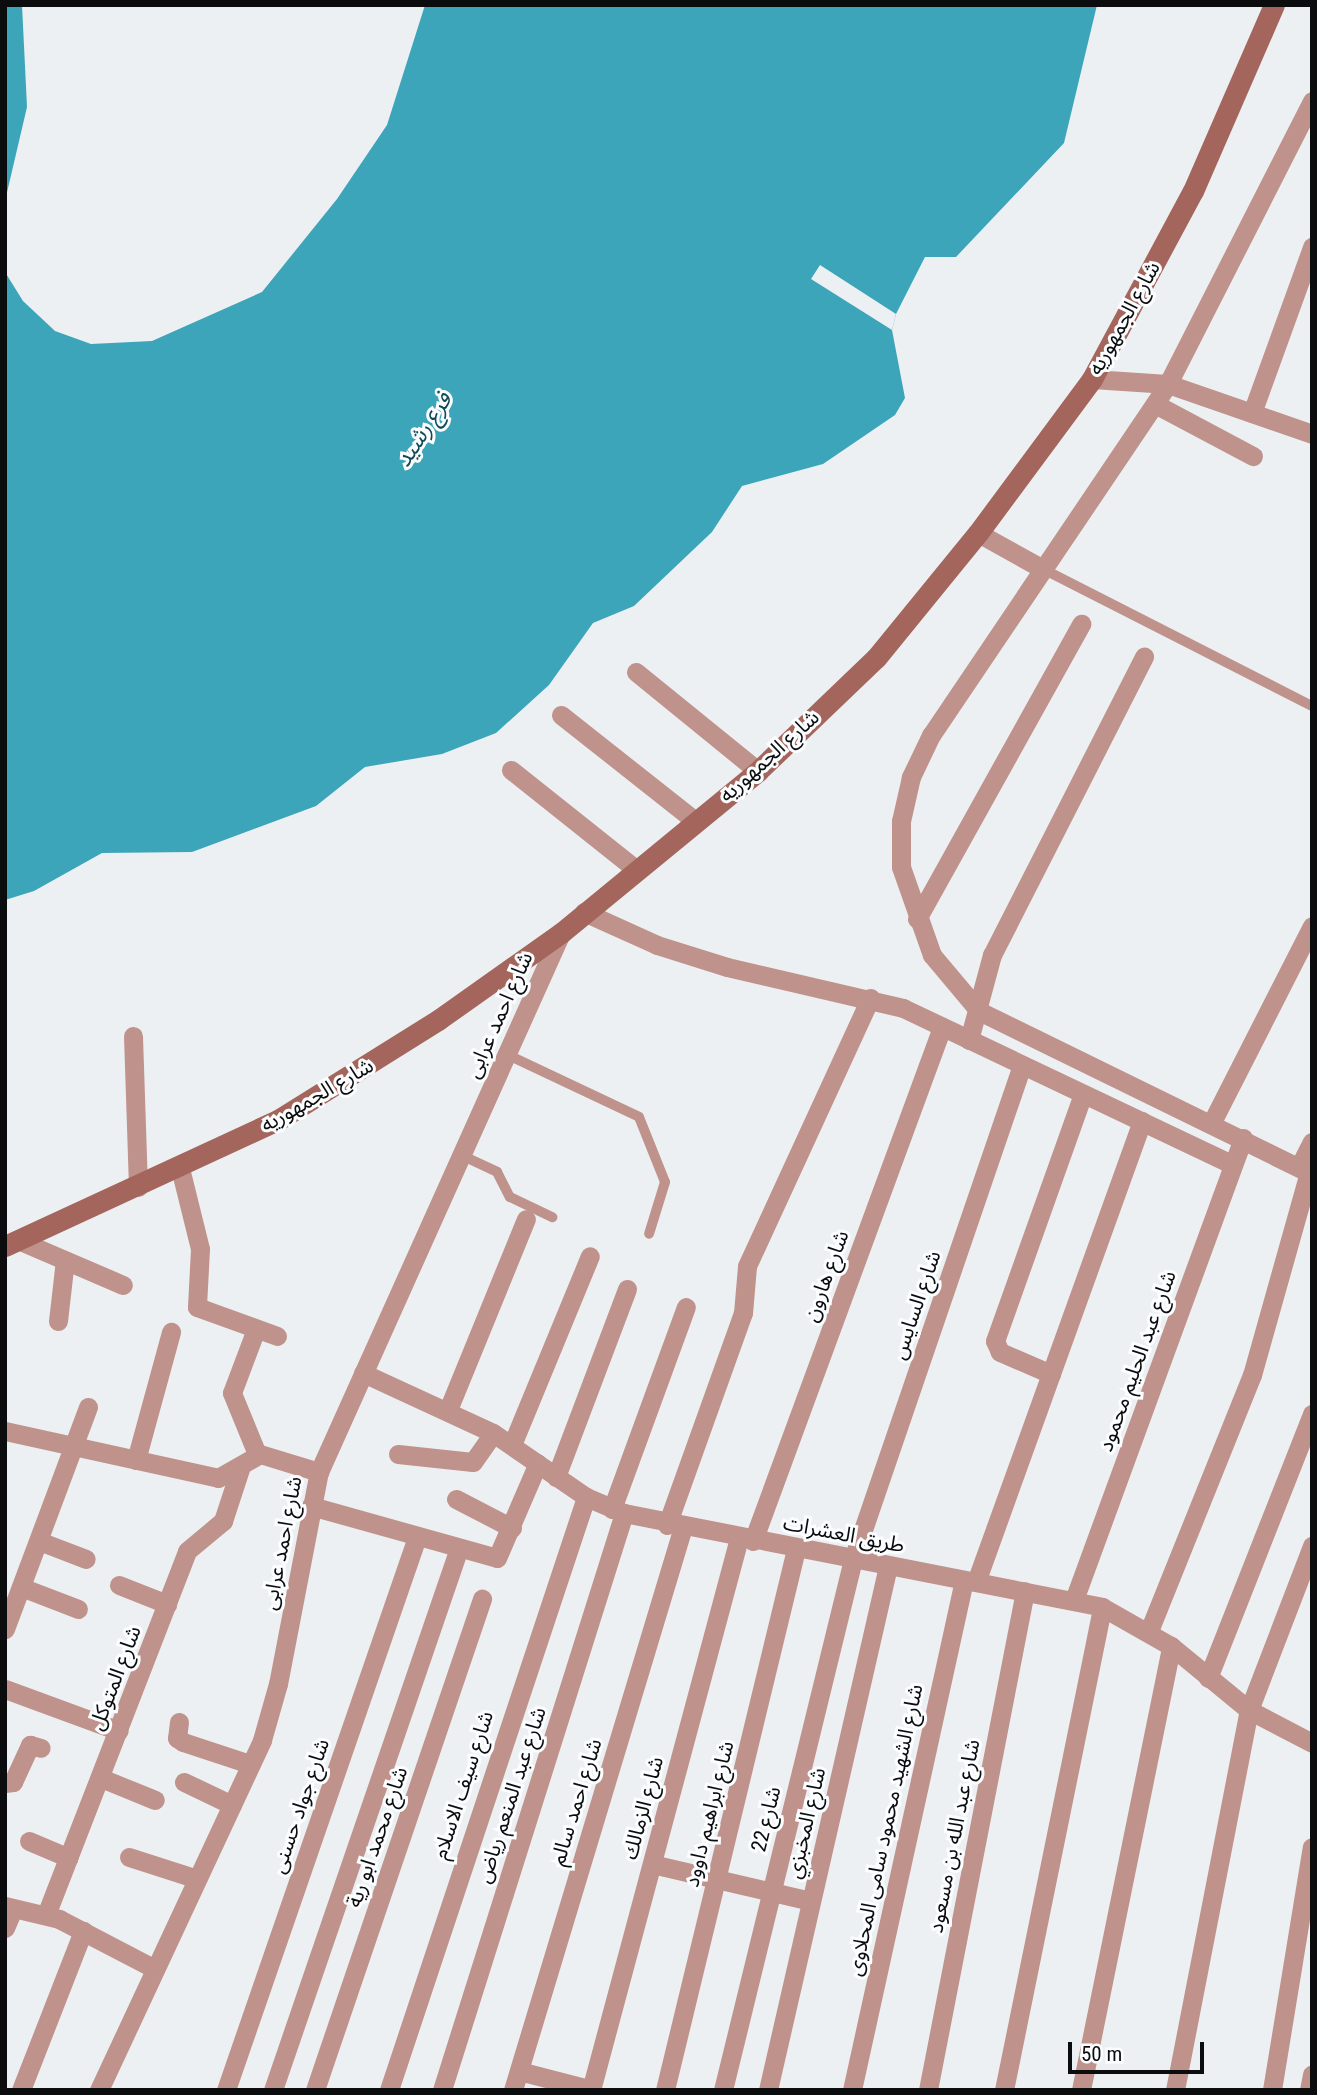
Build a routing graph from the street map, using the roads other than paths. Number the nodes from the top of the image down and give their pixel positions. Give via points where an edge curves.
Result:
1 (1274, 5) edge
2 (1310, 111) edge
3 (1312, 247) edge
4 (1092, 379) junction
5 (1168, 384) junction
6 (1154, 404) junction
7 (1252, 413) junction
8 (1312, 434) edge
9 (1253, 456) dead end
10 (978, 533) junction
11 (1043, 569) junction
12 (1081, 624) dead end
13 (1144, 657) dead end
14 (636, 672) dead end
15 (1312, 706) edge
16 (561, 715) dead end
17 (511, 770) dead end
18 (758, 771) junction
19 (694, 820) junction
20 (634, 868) junction
21 (584, 912) junction
22 (917, 919) junction
23 (1312, 926) edge
24 (561, 933) junction
25 (870, 998) junction
26 (979, 1012) junction
27 (942, 1027) junction
28 (133, 1036) dead end
29 (970, 1040) junction
30 (506, 1054) junction
31 (1022, 1065) junction
32 (1083, 1094) junction
33 (1142, 1121) junction
34 (1211, 1124) junction
35 (1243, 1138) junction
36 (1312, 1142) edge
37 (461, 1155) junction
38 (1233, 1165) junction
39 (180, 1168) junction
40 (1306, 1171) edge
41 (138, 1187) junction
42 (552, 1217) dead end
43 (526, 1219) dead end
44 (649, 1234) dead end
45 (12, 1243) edge
46 (590, 1256) dead end
47 (65, 1260) junction
48 (123, 1285) dead end
49 (627, 1289) dead end
50 (686, 1307) dead end
51 (58, 1321) dead end
52 (256, 1329) junction
53 (171, 1332) dead end
54 (276, 1336) dead end
55 (363, 1373) junction
56 (1051, 1374) junction
57 (88, 1407) dead end
58 (448, 1410) junction
59 (1312, 1414) edge
60 (5, 1432) edge
61 (493, 1433) junction
62 (512, 1445) junction
63 (75, 1447) junction
64 (257, 1454) junction
65 (398, 1454) dead end
66 (136, 1460) junction
67 (538, 1463) junction
68 (240, 1469) junction
69 (319, 1472) junction
70 (556, 1477) junction
71 (586, 1497) junction
72 (456, 1499) dead end
73 (311, 1506) junction
74 (618, 1511) junction
75 (675, 1526) junction
76 (512, 1528) junction
77 (417, 1537) junction
78 (746, 1539) junction
79 (39, 1541) junction
80 (1312, 1546) edge
81 (459, 1548) junction
82 (796, 1549) junction
83 (86, 1559) dead end
84 (853, 1559) junction
85 (888, 1566) junction
86 (970, 1581) junction
87 (119, 1584) dead end
88 (1025, 1591) junction
89 (14, 1596) edge
90 (482, 1599) dead end
91 (1074, 1600) junction
92 (167, 1604) junction
93 (1102, 1607) junction
94 (79, 1609) dead end
95 (5, 1629) edge
96 (1149, 1631) junction
97 (1171, 1646) junction
98 (1208, 1678) junction
99 (5, 1689) edge
100 (1249, 1710) junction
101 (180, 1722) dead end
102 (119, 1731) junction
103 (1312, 1743) edge
104 (41, 1748) dead end
105 (250, 1764) junction
106 (101, 1777) junction
107 (184, 1782) dead end
108 (5, 1783) edge
109 (155, 1800) dead end
110 (232, 1805) junction
111 (29, 1841) dead end
112 (1312, 1847) edge
113 (130, 1857) dead end
114 (68, 1858) junction
115 (652, 1864) junction
116 (197, 1879) junction
117 (716, 1879) junction
118 (772, 1892) junction
119 (811, 1901) junction
120 (9, 1908) edge
121 (46, 1915) junction
122 (5, 1928) edge
123 (83, 1931) junction
124 (155, 1969) junction
125 (1312, 2074) edge
126 (516, 2080) edge
127 (21, 2090) edge
128 (99, 2090) edge
129 (226, 2090) edge
130 (274, 2090) edge
131 (315, 2090) edge
132 (388, 2090) edge
133 (442, 2090) edge
134 (592, 2090) edge
135 (665, 2090) edge
136 (723, 2090) edge
137 (768, 2090) edge
138 (852, 2090) edge
139 (928, 2090) edge
140 (1004, 2090) edge
141 (1081, 2090) edge
142 (1175, 2090) edge
143 (1272, 2090) edge
144 (1309, 2090) edge

1 - 4 street, شارع الجمهوريه via 1193,191
2 - 5 street
3 - 7 street
4 - 5 street
4 - 10 street, شارع الجمهوريه
5 - 6 street
5 - 7 street
6 - 9 street
6 - 11 street
7 - 8 street
10 - 11 street
10 - 18 street, شارع الجمهوريه via 876,658
11 - 15 lane
11 - 22 street via 931,735 911,777 901,821 901,867
12 - 22 street
13 - 26 street via 992,955
14 - 18 street
16 - 19 street
17 - 20 street
18 - 19 street, شارع الجمهوريه
19 - 20 street, شارع الجمهوريه
20 - 21 street, شارع الجمهوريه
21 - 24 street, شارع الجمهوريه
21 - 25 street via 657,945 715,963
22 - 26 street via 932,955
23 - 34 street
24 - 30 street, شارع احمد عرابى
24 - 39 street, شارع الجمهوريه via 342,1083
25 - 27 street
25 - 75 street, شارع احمد سالم via 747,1266 743,1313
26 - 29 street
26 - 34 street
27 - 29 street
27 - 78 street, شارع هارون
28 - 41 street
29 - 31 street
30 - 37 street, شارع احمد عرابى
30 - 44 lane via 639,1118 665,1182
31 - 32 street
31 - 84 street, شارع السايس
32 - 33 street
32 - 56 street via 995,1341 1000,1352
33 - 38 street
33 - 56 street, شارع الشهيد محمود سامى المحلاوى
34 - 35 street
35 - 38 street, شارع عبد الحليم محمود
35 - 40 street
36 - 40 street
37 - 42 lane via 497,1172 510,1198
37 - 55 street, شارع احمد عرابى
38 - 91 street, شارع عبد الحليم محمود
39 - 41 street, شارع الجمهوريه
39 - 52 street via 200,1249 197,1307
40 - 96 street via 1252,1375
41 - 45 street, شارع الجمهوريه
43 - 58 street
45 - 47 street
46 - 62 street
47 - 48 street
47 - 51 street
49 - 70 street
50 - 74 street, شارع عبد المنعم رياض
52 - 54 street
52 - 64 street via 232,1393
53 - 66 street
55 - 58 street, طريق العشرات
55 - 69 street, شارع احمد عرابى
56 - 86 street, شارع الشهيد محمود سامى المحلاوى
57 - 63 street
58 - 61 street, طريق العشرات
59 - 98 street
60 - 63 street
61 - 62 street, طريق العشرات
61 - 65 street via 473,1462
62 - 67 street, طريق العشرات
63 - 66 street
63 - 79 street
64 - 68 street
64 - 69 street
66 - 68 street via 218,1478
67 - 70 street, طريق العشرات
67 - 76 street
68 - 92 street, شارع المتوكل via 223,1521 187,1551
69 - 73 street, شارع احمد عرابى
70 - 71 street, طريق العشرات
71 - 74 street, طريق العشرات
71 - 132 street, شارع سيف الاسلام
72 - 76 street
73 - 77 street
73 - 105 street, شارع احمد عرابى via 271,1713
74 - 75 street, طريق العشرات
74 - 133 street, شارع عبد المنعم رياض
75 - 78 street, طريق العشرات
75 - 126 street, شارع احمد سالم
76 - 81 street via 497,1558
77 - 81 street
77 - 129 street, شارع جواد حسنى
78 - 82 street, طريق العشرات
78 - 115 street, شارع الزمالك
79 - 83 street
79 - 89 street
80 - 100 street
81 - 130 street
82 - 84 street, طريق العشرات
82 - 117 street, شارع ابراهيم داوود
84 - 85 street, طريق العشرات
84 - 118 street, شارع 22
85 - 86 street, طريق العشرات
85 - 119 street, شارع المخبزي
86 - 88 street, طريق العشرات
86 - 138 street, شارع الشهيد محمود سامى المحلاوى
87 - 92 street
88 - 91 street, طريق العشرات
88 - 139 street, شارع عبد الله بن مسعود
89 - 94 street
89 - 95 street
90 - 131 street, شارع محمد ابو رية
91 - 93 street, طريق العشرات
92 - 102 street, شارع المتوكل
93 - 96 street, طريق العشرات
93 - 140 street
96 - 97 street, طريق العشرات
97 - 98 street, طريق العشرات
97 - 141 street
98 - 100 street, طريق العشرات
99 - 102 street
100 - 103 street, طريق العشرات
100 - 142 street
101 - 105 street via 177,1738 183,1742
102 - 106 street, شارع المتوكل
104 - 108 street via 30,1745 13,1782
105 - 110 street, شارع احمد عرابى
106 - 109 street
106 - 114 street, شارع المتوكل
107 - 110 street
110 - 116 street, شارع احمد عرابى
111 - 114 street
112 - 143 street
113 - 116 street
114 - 121 street, شارع المتوكل
115 - 117 street
115 - 134 street, شارع الزمالك
116 - 124 street, شارع احمد عرابى
117 - 118 street
117 - 135 street, شارع ابراهيم داوود
118 - 119 street
118 - 136 street, شارع 22
119 - 137 street, شارع المخبزي
120 - 121 street
120 - 122 street
121 - 123 street
123 - 124 street
123 - 127 street
124 - 128 street, شارع احمد عرابى
125 - 144 street
126 - 134 street

